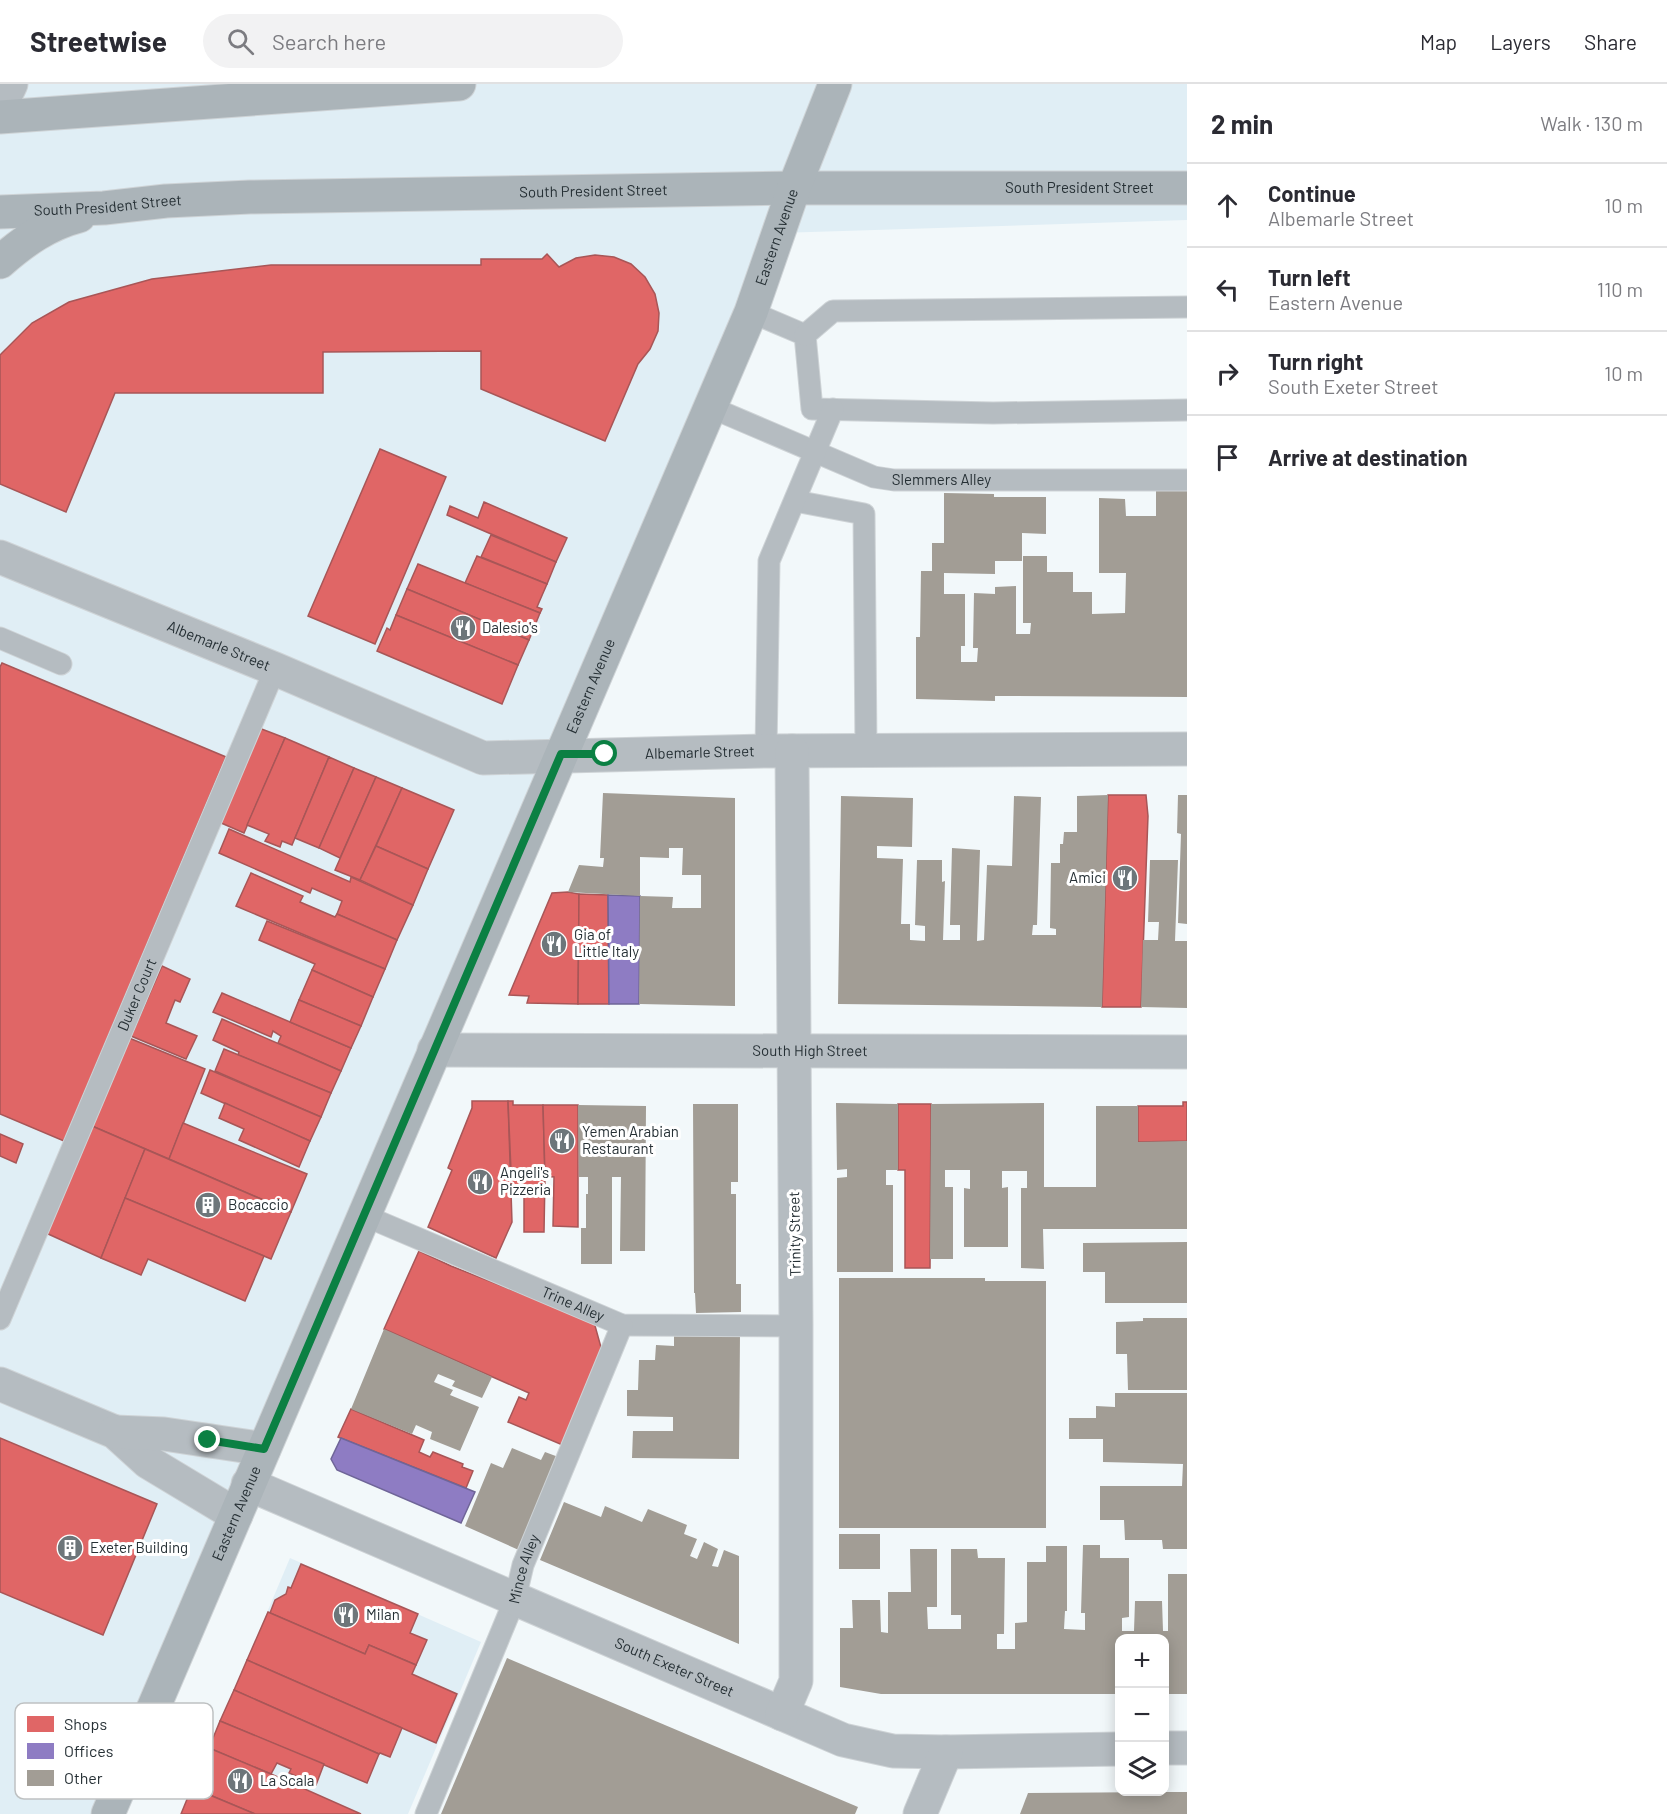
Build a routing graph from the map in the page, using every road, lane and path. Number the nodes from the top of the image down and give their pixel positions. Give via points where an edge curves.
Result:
1 (10, 84) edge
2 (459, 84) edge
3 (835, 84) edge
4 (0, 107) edge
5 (0, 117) edge
6 (794, 188) junction
7 (1187, 188) edge
8 (104, 208) junction
9 (0, 212) edge
10 (0, 262) edge
11 (1187, 307) edge
12 (752, 312) junction
13 (805, 335) junction
14 (710, 407) junction
15 (833, 409) junction
16 (1187, 410) edge
17 (815, 452) junction
18 (1187, 480) edge
19 (795, 501) junction
20 (0, 557) edge
21 (0, 638) edge
22 (61, 664) dead end
23 (275, 669) junction
24 (1187, 749) edge
25 (779, 751) junction
26 (866, 751) junction
27 (561, 754) junction
28 (434, 1050) junction
29 (794, 1052) junction
30 (1187, 1052) edge
31 (363, 1215) junction
32 (0, 1319) edge
33 (622, 1325) junction
34 (796, 1326) junction
35 (0, 1384) edge
36 (115, 1432) junction
37 (264, 1449) junction
38 (248, 1484) junction
39 (236, 1515) junction
40 (515, 1599) junction
41 (156, 1703) edge
42 (782, 1714) junction
43 (1169, 1748) edge
44 (1187, 1748) edge
45 (1115, 1749) edge
46 (946, 1752) junction
47 (114, 1799) edge
48 (108, 1814) edge
49 (426, 1814) edge
50 (920, 1814) edge

1 - 4 street
2 - 5 main road
3 - 6 main road, Eastern Avenue
6 - 7 main road, South President Street
6 - 8 main road, South President Street via 250,197
6 - 12 main road, Eastern Avenue
8 - 9 main road, South President Street
8 - 10 main road via 57,222 20,244
11 - 13 lane via 832,311
12 - 13 lane
12 - 14 main road, Eastern Avenue
13 - 15 lane via 812,408
14 - 17 lane, Slemmers Alley
14 - 27 main road, Eastern Avenue
15 - 16 lane via 993,413
15 - 17 lane
17 - 18 lane, Slemmers Alley via 874,477 894,480
17 - 19 lane
19 - 25 lane via 769,561
19 - 26 lane via 864,514
20 - 23 street, Albemarle Street
21 - 22 lane
23 - 27 street, Albemarle Street via 483,758
23 - 32 lane, Duker Court
24 - 26 street, Albemarle Street
25 - 26 street, Albemarle Street
25 - 27 street, Albemarle Street
25 - 29 street, Trinity Street
27 - 28 main road, Eastern Avenue
28 - 29 street, South High Street
28 - 31 main road, Eastern Avenue
29 - 30 street, South High Street
29 - 34 street, Trinity Street
31 - 33 lane, Trine Alley
31 - 37 main road, Eastern Avenue
33 - 34 lane, Trine Alley
33 - 40 lane, Mince Alley via 523,1565
34 - 42 street, Trinity Street via 796,1681
35 - 36 street
36 - 37 street via 164,1434
36 - 39 street via 148,1462
37 - 38 main road, Eastern Avenue
38 - 39 main road, Eastern Avenue
38 - 40 street, South Exeter Street
39 - 41 main road, Eastern Avenue
40 - 42 street, South Exeter Street
40 - 49 lane, Mince Alley
42 - 46 street, South Exeter Street via 843,1740 893,1751
43 - 44 street
45 - 46 street, South Exeter Street
46 - 50 street
47 - 48 main road, Eastern Avenue

